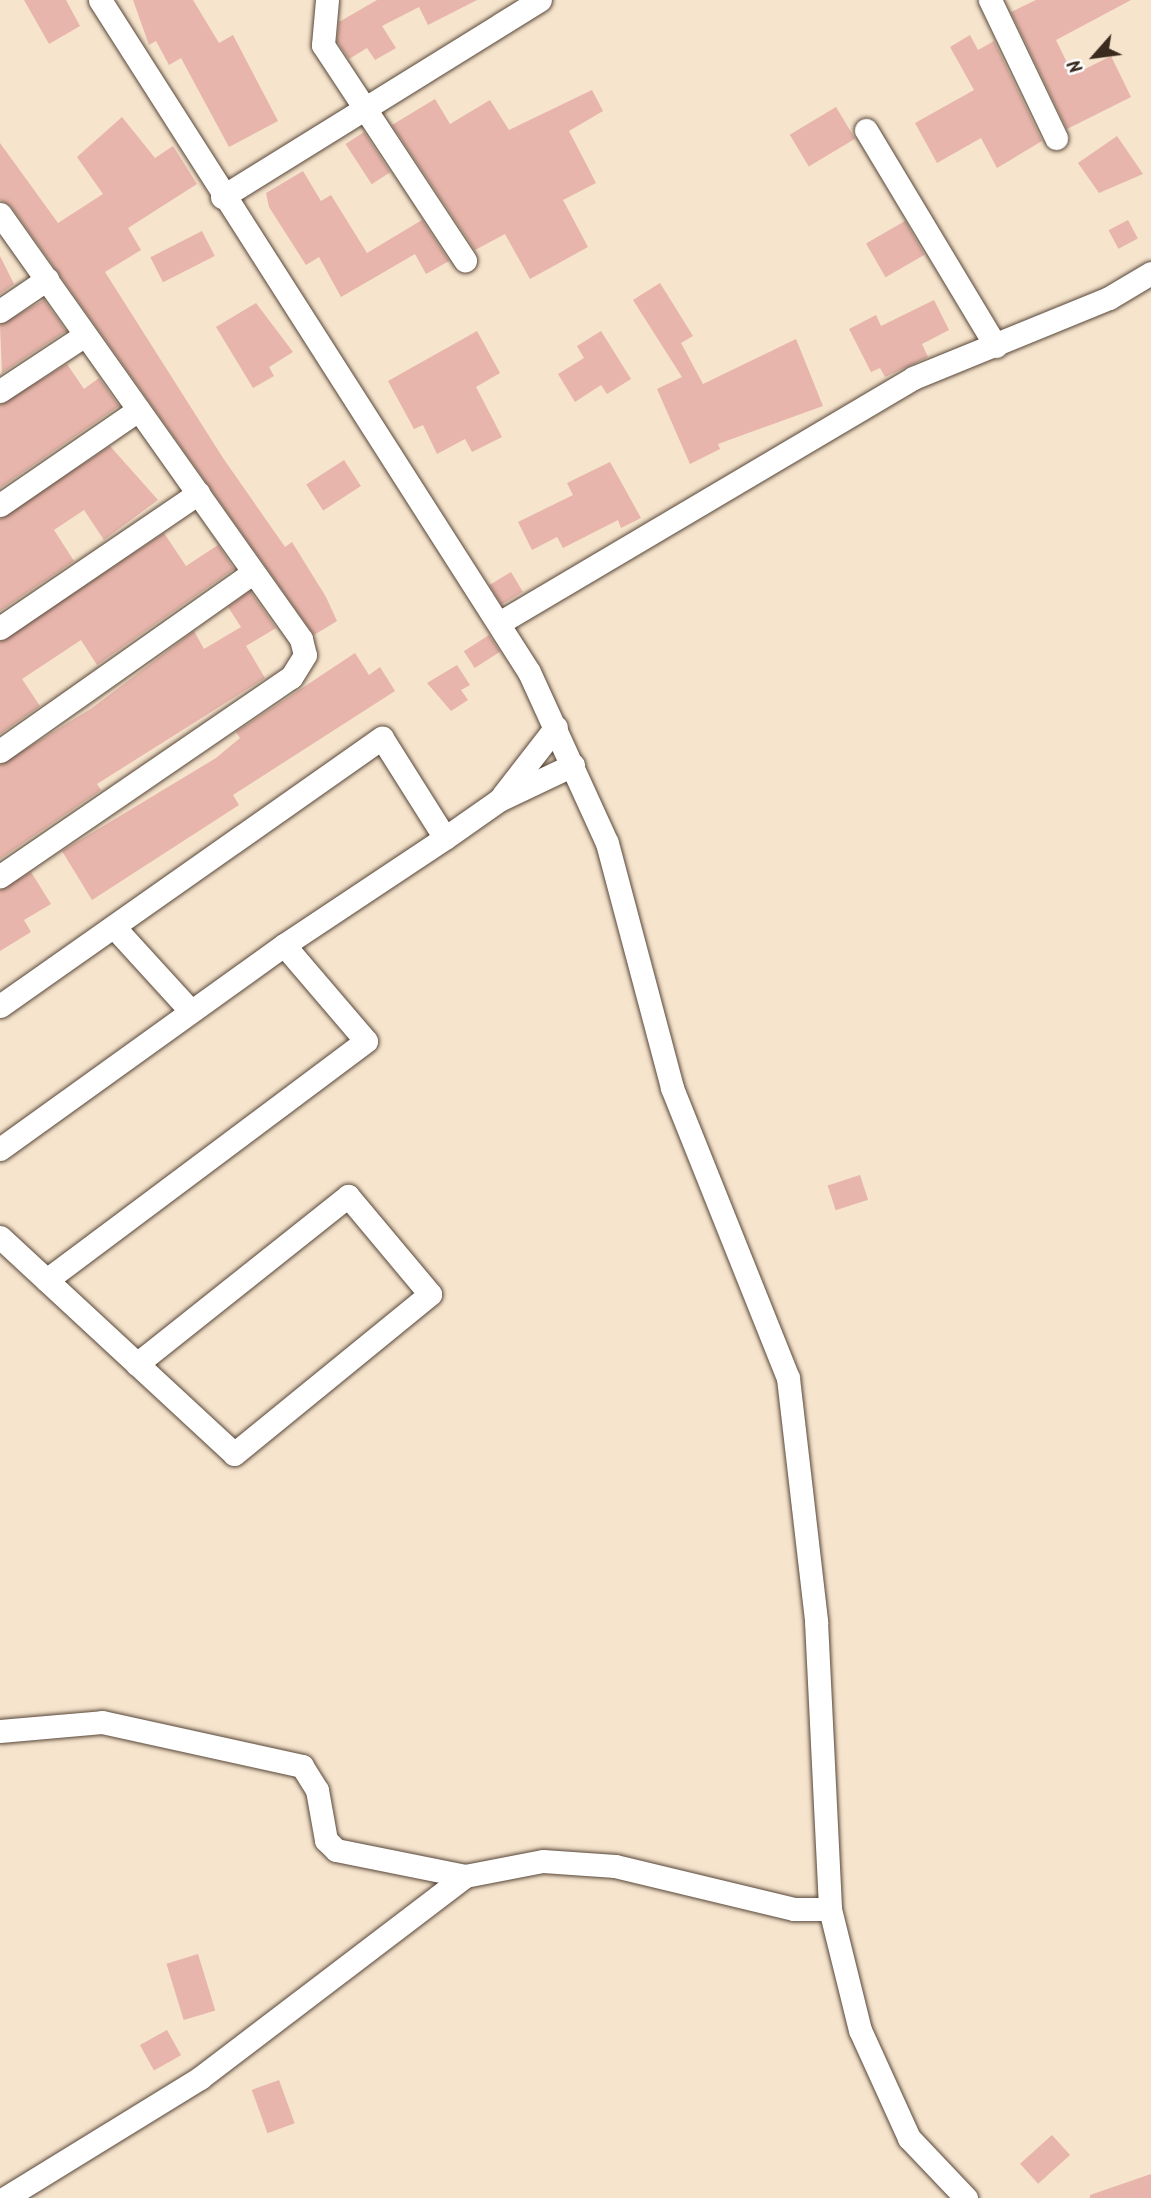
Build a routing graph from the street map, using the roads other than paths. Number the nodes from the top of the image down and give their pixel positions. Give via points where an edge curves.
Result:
1 (100, 0) edge
2 (327, 0) edge
3 (540, 0) edge
4 (990, 0) edge
5 (366, 110) junction
6 (866, 130) dead end
7 (1056, 138) dead end
8 (222, 197) junction
9 (0, 214) edge
10 (465, 260) dead end
11 (1151, 273) edge
12 (47, 279) junction
13 (0, 311) edge
14 (85, 335) junction
15 (996, 346) junction
16 (0, 391) edge
17 (138, 410) junction
18 (199, 493) junction
19 (0, 505) edge
20 (252, 573) junction
21 (499, 623) junction
22 (0, 628) edge
23 (556, 727) junction
24 (0, 751) edge
25 (573, 765) junction
26 (499, 800) junction
27 (445, 838) junction
28 (0, 876) edge
29 (114, 927) junction
30 (284, 945) junction
31 (0, 1006) edge
32 (189, 1009) junction
33 (0, 1149) edge
34 (0, 1237) edge
35 (47, 1280) junction
36 (137, 1364) junction
37 (0, 1731) edge
38 (465, 1876) junction
39 (830, 1909) junction
40 (5, 2198) edge
41 (966, 2198) edge

1 - 8 street
2 - 5 street via 323,45
3 - 5 street
4 - 7 street
5 - 8 street
5 - 10 street
6 - 15 street
8 - 21 street
9 - 12 street
11 - 15 street
12 - 13 street
12 - 14 street
14 - 16 street
14 - 17 street
15 - 21 street via 913,378
17 - 18 street
17 - 19 street
18 - 20 street
18 - 22 street
20 - 24 street
20 - 28 street via 301,639 300,666
21 - 23 street
23 - 25 street
23 - 26 street
25 - 26 street
25 - 39 street via 607,843 672,1088 788,1378 816,1621
26 - 27 street
27 - 29 street via 382,738
27 - 30 street
29 - 31 street
29 - 32 street
30 - 32 street
30 - 35 street via 366,1041
32 - 33 street
34 - 35 street
35 - 36 street
36 - 36 street via 234,1454 429,1294 348,1196
37 - 38 street via 102,1722 302,1766 317,1790 326,1840 336,1850
38 - 39 street via 543,1861 615,1866 793,1909
38 - 40 street via 200,2078
39 - 41 street via 860,2029 909,2138

